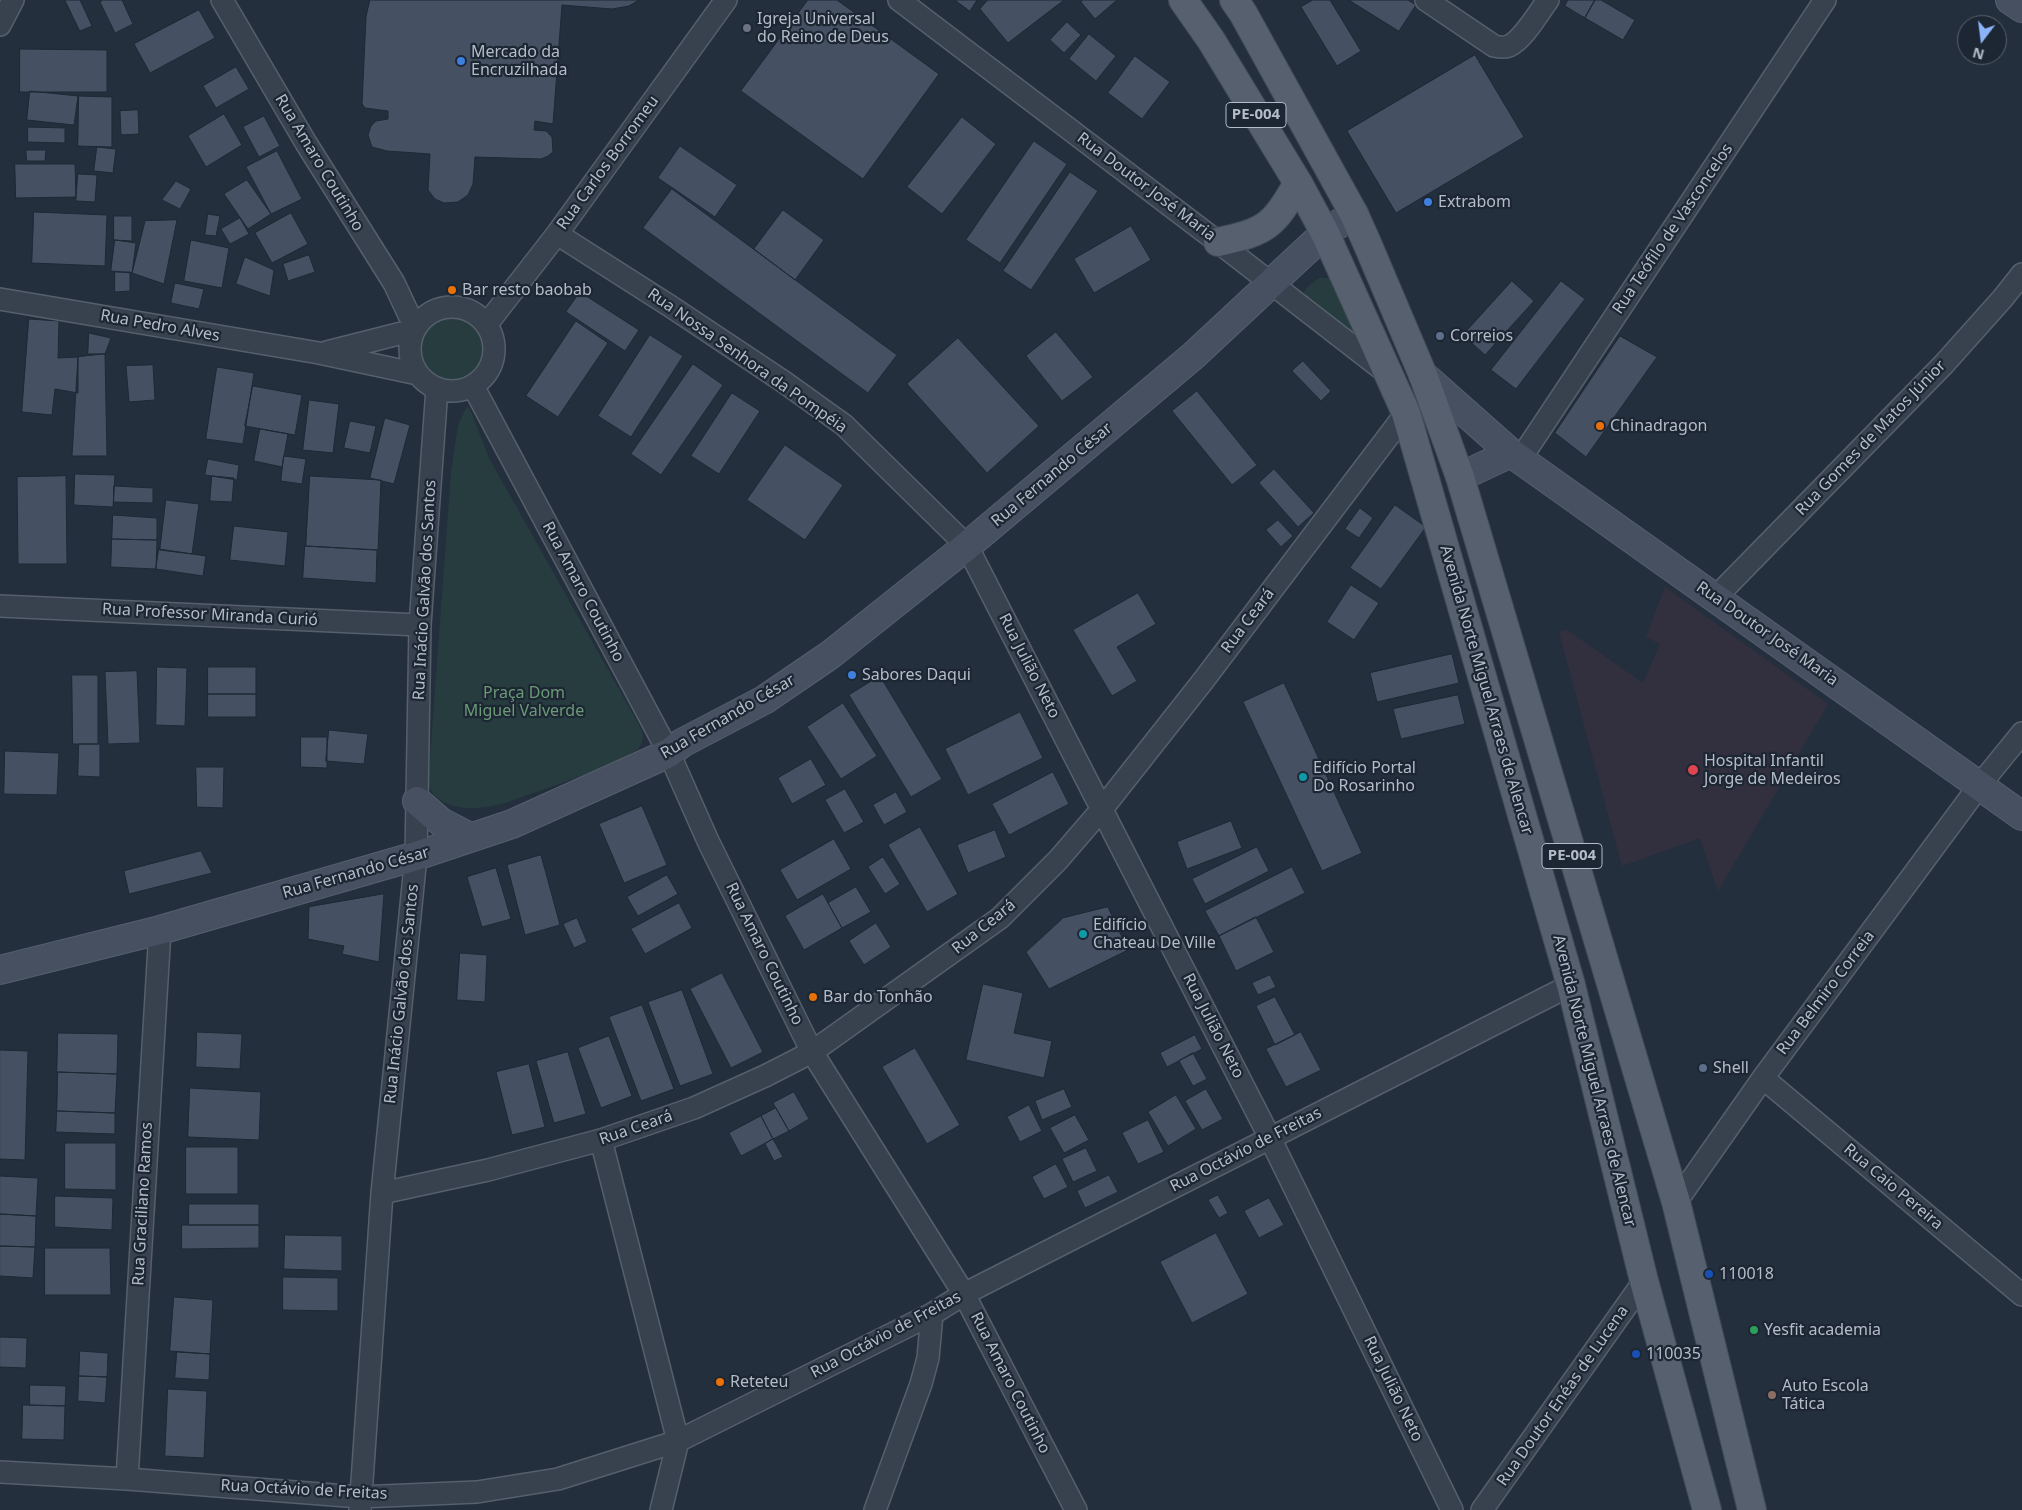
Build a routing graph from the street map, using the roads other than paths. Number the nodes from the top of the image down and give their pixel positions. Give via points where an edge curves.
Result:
1 (13, 0) edge
2 (222, 0) edge
3 (726, 0) edge
4 (899, 0) edge
5 (1183, 0) edge
6 (1426, 0) edge
7 (1548, 0) edge
8 (1825, 0) edge
9 (2010, 0) edge
10 (1243, 4) edge
11 (2022, 8) edge
12 (0, 25) edge
13 (1298, 183) junction
14 (1354, 214) junction
15 (1324, 233) junction
16 (557, 234) junction
17 (1218, 242) junction
18 (2022, 274) edge
19 (1270, 282) junction
20 (0, 299) edge
21 (487, 324) junction
22 (415, 327) junction
23 (319, 354) junction
24 (418, 374) junction
25 (1424, 375) junction
26 (1390, 376) junction
27 (473, 386) junction
28 (437, 388) junction
29 (1406, 413) junction
30 (1516, 456) junction
31 (1460, 477) junction
32 (967, 546) junction
33 (1715, 598) junction
34 (0, 606) edge
35 (420, 625) junction
36 (2022, 733) edge
37 (669, 753) junction
38 (1980, 786) junction
39 (417, 801) junction
40 (1102, 809) junction
41 (2022, 816) edge
42 (470, 837) junction
43 (416, 856) junction
44 (160, 930) junction
45 (0, 970) edge
46 (1572, 985) junction
47 (812, 1052) junction
48 (1763, 1078) junction
49 (1270, 1138) junction
50 (601, 1140) junction
51 (382, 1193) junction
52 (1676, 1202) junction
53 (1644, 1282) junction
54 (964, 1294) junction
55 (2022, 1295) edge
56 (932, 1314) junction
57 (678, 1441) junction
58 (0, 1472) edge
59 (127, 1479) junction
60 (360, 1503) edge
61 (661, 1510) edge
62 (875, 1510) edge
63 (1076, 1510) edge
64 (1452, 1510) edge
65 (1482, 1510) edge
66 (1707, 1510) edge
67 (1752, 1510) edge

1 - 12 street
2 - 22 street, Rua Amaro Coutinho via 394,283
3 - 16 street, Rua Carlos Borromeu
4 - 17 street, Rua Doutor José Maria
5 - 13 main road, Avenida Norte Miguel Arraes de Alencar / PE-004
6 - 7 street via 1494,46 1502,47 1518,41
8 - 30 street, Rua Teófilo de Vasconcelos
9 - 11 street
10 - 14 main road, PE-004
13 - 15 main road, Avenida Norte Miguel Arraes de Alencar / PE-004
13 - 17 main road via 1282,211 1267,226 1248,235
14 - 15 street, Rua Fernando César
14 - 25 main road, PE-004
15 - 19 street, Rua Fernando César
15 - 26 main road, Avenida Norte Miguel Arraes de Alencar / PE-004
16 - 21 street, Rua Carlos Borromeu
16 - 32 street, Rua Nossa Senhora da Pompéia via 687,317 844,425
17 - 19 street, Rua Doutor José Maria
18 - 33 street, Rua Gomes de Matos Júnior via 1944,364
19 - 26 street, Rua Doutor José Maria
19 - 32 street, Rua Fernando César via 1193,356
20 - 23 street, Rua Pedro Alves
21 - 22 street via 465,308 452,306 426,315
21 - 27 street via 495,351 492,365
22 - 23 street, Rua Pedro Alves
22 - 24 street via 410,349
23 - 24 street, Rua Pedro Alves
24 - 28 street
25 - 30 street, Rua Doutor José Maria
25 - 31 main road, PE-004
26 - 29 main road, Avenida Norte Miguel Arraes de Alencar / PE-004
27 - 28 street via 449,391
27 - 37 street, Rua Amaro Coutinho
28 - 35 street, Rua Inácio Galvão dos Santos
29 - 40 street, Rua Ceará
29 - 46 main road, Avenida Norte Miguel Arraes de Alencar / PE-004
30 - 31 street
30 - 33 street, Rua Doutor José Maria
31 - 52 main road, PE-004
32 - 37 street, Rua Fernando César via 813,666 764,700
32 - 40 street, Rua Julião Neto
33 - 38 street, Rua Doutor José Maria
34 - 35 street, Rua Professor Miranda Curió
35 - 39 street, Rua Inácio Galvão dos Santos
36 - 38 street, Rua Belmiro Correia
37 - 42 street, Rua Fernando César via 512,824
37 - 47 street, Rua Amaro Coutinho via 708,841
38 - 41 street, Rua Doutor José Maria
38 - 48 street, Rua Belmiro Correia
39 - 42 street via 441,822
39 - 43 street, Rua Inácio Galvão dos Santos
40 - 47 street, Rua Ceará via 1058,860 1000,918
40 - 49 street, Rua Julião Neto
42 - 43 street, Rua Fernando César
43 - 44 street, Rua Fernando César
43 - 51 street, Rua Inácio Galvão dos Santos
44 - 45 street, Rua Fernando César
44 - 59 street, Rua Graciliano Ramos
46 - 49 street, Rua Octávio de Freitas
46 - 53 main road, Avenida Norte Miguel Arraes de Alencar / PE-004
47 - 50 street, Rua Ceará via 694,1108
47 - 54 street, Rua Amaro Coutinho
48 - 52 street, Rua Belmiro Correia
48 - 55 street, Rua Caio Pereira
49 - 54 street, Rua Octávio de Freitas
49 - 64 street, Rua Julião Neto
50 - 51 street, Rua Ceará via 488,1170
50 - 57 street
51 - 60 street, Rua Inácio Galvão dos Santos
52 - 67 main road, PE-004
53 - 65 street, Rua Doutor Enéas de Lucena
53 - 66 main road, Avenida Norte Miguel Arraes de Alencar / PE-004
54 - 56 street, Rua Octávio de Freitas
54 - 63 street, Rua Amaro Coutinho
56 - 57 street, Rua Octávio de Freitas
56 - 62 street via 928,1358 921,1384
57 - 60 street, Rua Octávio de Freitas via 558,1479 477,1492
57 - 61 street
58 - 59 street, Rua Octávio de Freitas
59 - 60 street, Rua Octávio de Freitas

